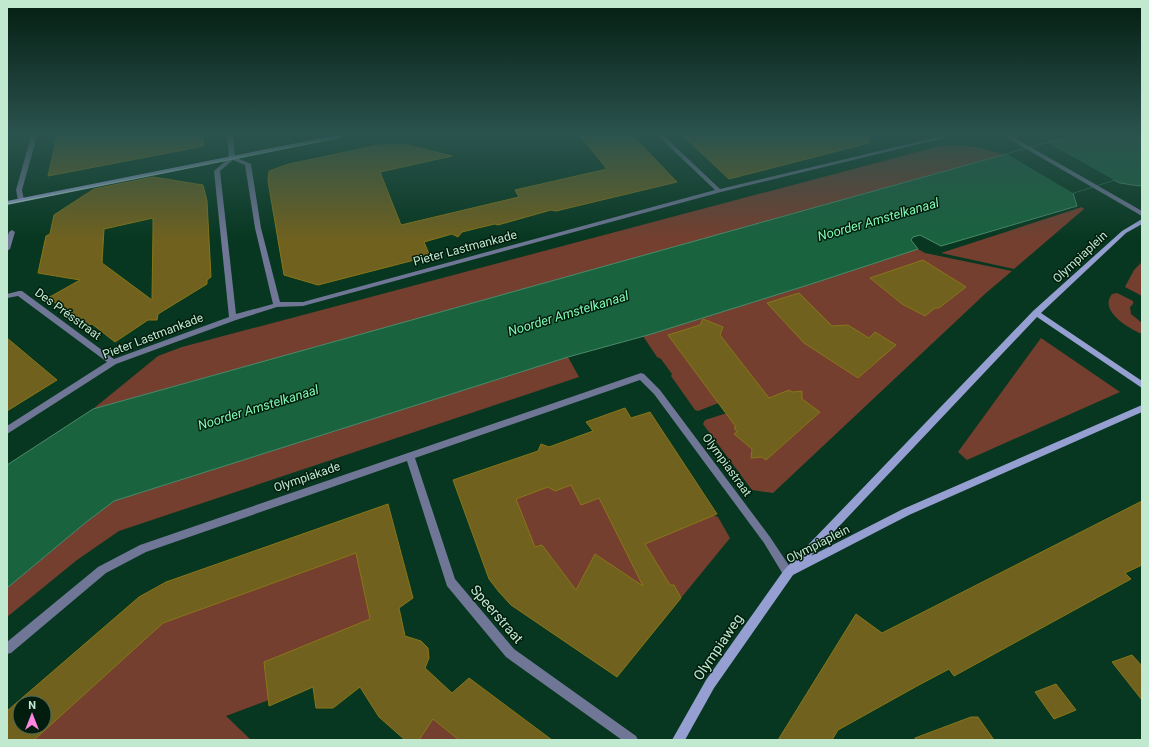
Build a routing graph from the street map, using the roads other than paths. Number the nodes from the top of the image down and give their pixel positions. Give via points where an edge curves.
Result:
1 (24, 171) edge
2 (167, 171) edge
3 (217, 171) edge
4 (249, 171) edge
5 (698, 171) edge
6 (803, 171) edge
7 (1067, 171) edge
8 (719, 191) junction
9 (21, 200) junction
10 (7, 203) edge
11 (1142, 214) edge
12 (1142, 221) edge
13 (12, 232) dead end
14 (7, 249) edge
15 (7, 296) edge
16 (277, 305) junction
17 (1036, 314) junction
18 (233, 318) junction
19 (113, 362) junction
20 (641, 376) joint
21 (1142, 385) edge
22 (1142, 408) edge
23 (7, 430) edge
24 (410, 455) junction
25 (788, 573) junction
26 (7, 649) edge
27 (632, 740) edge
28 (678, 740) edge

1 - 9 street via 19,190
2 - 9 street
3 - 18 street
4 - 16 street via 258,228
5 - 8 street
6 - 8 street, Pieter Lastmankade
7 - 11 street
8 - 16 street, Pieter Lastmankade via 303,304
9 - 10 street
12 - 17 street, Olympiaplein via 1124,232
13 - 14 street
15 - 19 street, Des Présstraat via 19,293
16 - 18 street, Pieter Lastmankade
17 - 21 street
17 - 25 street, Olympiaplein
18 - 19 street, Pieter Lastmankade
19 - 23 street, Pieter Lastmankade
20 - 24 street, Olympiakade
20 - 25 street, Olympiastraat via 657,392 767,540
22 - 25 street, Olympiaplein via 906,512
24 - 26 street, Olympiakade via 143,548 102,570
24 - 27 street, Speerstraat via 451,582 510,653
25 - 28 street, Olympiaweg via 710,684

